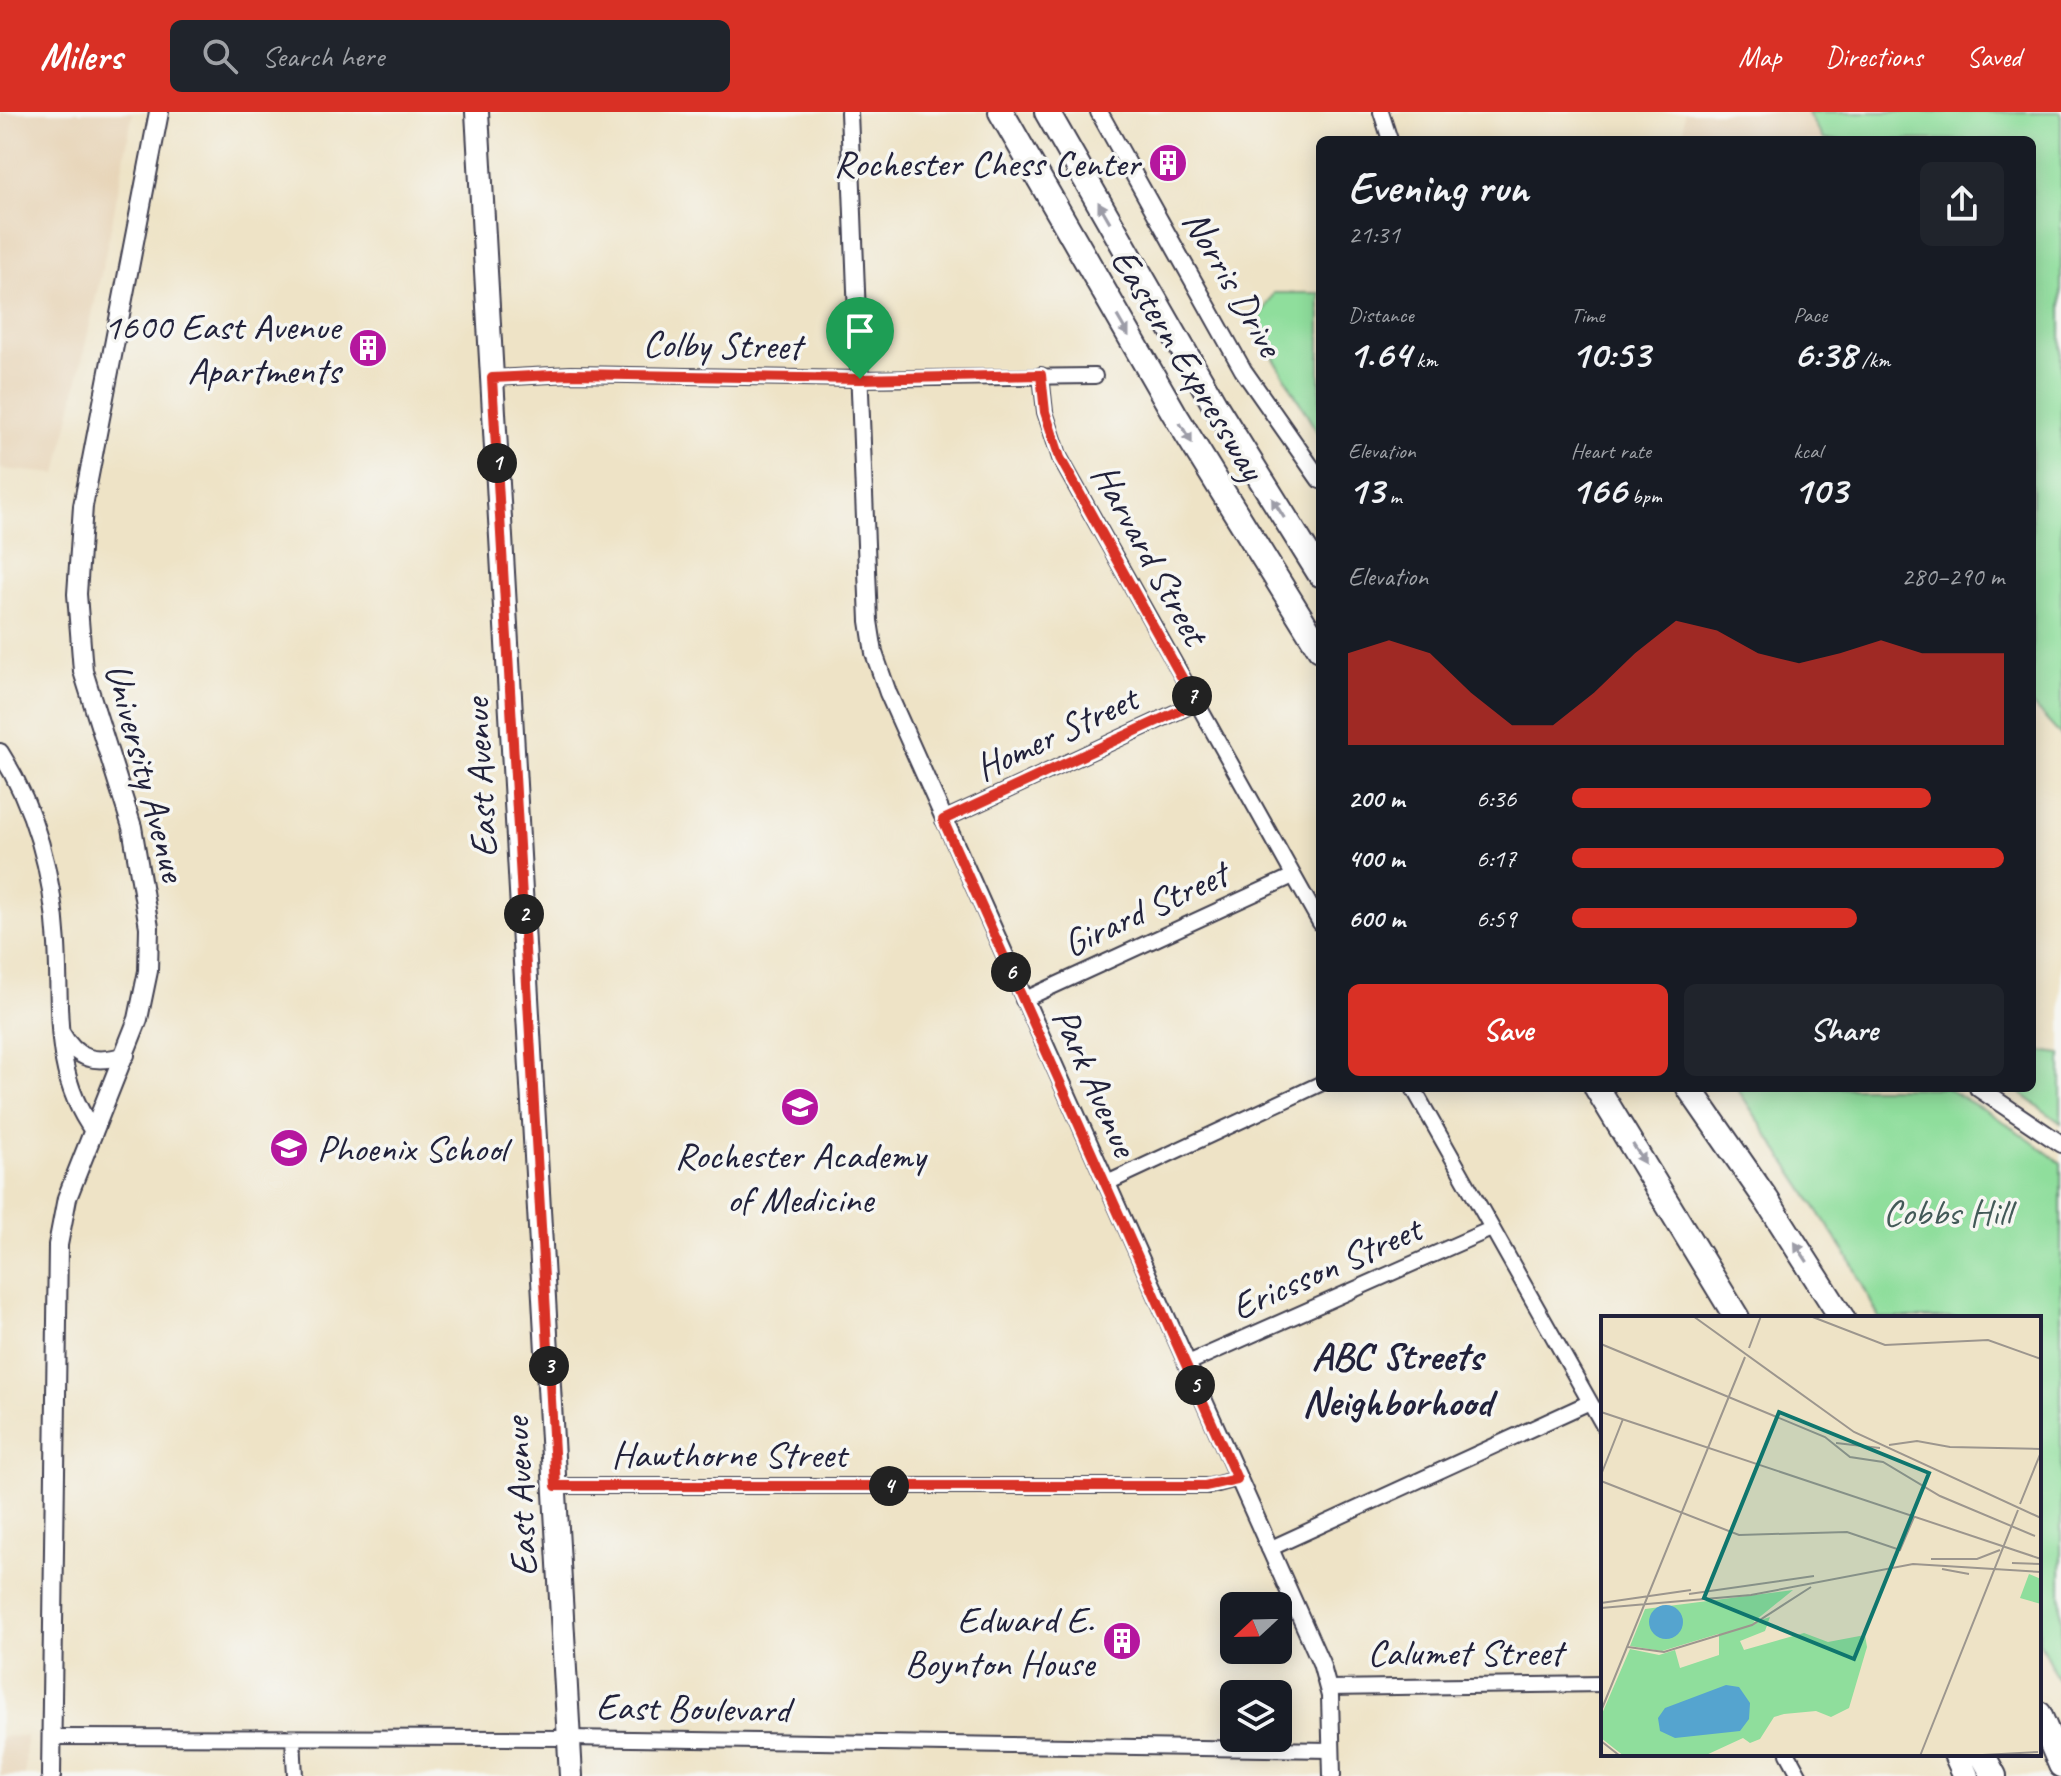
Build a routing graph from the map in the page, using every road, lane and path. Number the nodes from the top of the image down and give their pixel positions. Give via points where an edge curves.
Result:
1 (159, 112) edge
2 (477, 112) edge
3 (849, 112) edge
4 (1001, 112) edge
5 (1047, 112) edge
6 (1099, 112) edge
7 (1381, 112) edge
8 (1389, 136) edge
9 (1041, 375) junction
10 (1095, 376) dead end
11 (492, 378) junction
12 (860, 379) junction
13 (1316, 474) edge
14 (1316, 568) edge
15 (1316, 643) edge
16 (1196, 703) junction
17 (0, 752) edge
18 (943, 820) junction
19 (1293, 876) junction
20 (1316, 916) edge
21 (1023, 1000) junction
22 (60, 1029) junction
23 (126, 1055) junction
24 (1316, 1086) edge
25 (1415, 1092) edge
26 (1599, 1092) edge
27 (1692, 1092) edge
28 (1984, 1092) edge
29 (94, 1132) junction
30 (2061, 1144) edge
31 (1105, 1184) junction
32 (1491, 1229) junction
33 (1736, 1316) edge
34 (1841, 1316) edge
35 (1186, 1364) junction
36 (1590, 1402) junction
37 (1601, 1421) edge
38 (1237, 1479) junction
39 (556, 1486) junction
40 (1269, 1549) junction
41 (1601, 1684) edge
42 (1328, 1688) junction
43 (2041, 1696) edge
44 (2041, 1719) edge
45 (2061, 1734) edge
46 (53, 1737) junction
47 (293, 1738) junction
48 (569, 1738) junction
49 (1332, 1750) junction
50 (1789, 1756) edge
51 (1957, 1756) edge
52 (1983, 1756) edge
53 (2061, 1765) edge
54 (51, 1776) edge
55 (295, 1776) edge
56 (571, 1776) edge
57 (1332, 1776) edge
58 (1800, 1776) edge
59 (1966, 1776) edge
60 (1994, 1776) edge

1 - 23 main road, University Avenue via 83,506 77,594 83,671 132,827 149,927 148,971
2 - 11 main road, East Avenue
3 - 12 street, Park Avenue
4 -> 15 highway, Eastern Expressway via 1174,413
14 -> 5 highway, Eastern Expressway via 1229,430
6 - 13 street, Norris Drive via 1243,370
7 - 8 street
9 - 10 street, Colby Street
9 - 12 street, Colby Street
9 - 16 street, Harvard Street via 1045,412 1060,458
11 - 12 street, Colby Street via 571,374
11 - 39 main road, East Avenue
12 - 18 street, Park Avenue via 872,643
16 - 18 street, Homer Street
16 - 19 street, Harvard Street
17 - 22 street via 26,801 50,882
18 - 21 street, Park Avenue
19 - 20 street, Harvard Street
19 - 21 street, Girard Street
21 - 31 street, Park Avenue
22 - 23 street via 82,1058 108,1061
22 - 29 street via 67,1082
23 - 29 main road, University Avenue
24 - 31 street
25 - 32 street
26 -> 33 highway
34 -> 27 highway
28 - 30 street
29 - 46 main road, University Avenue via 67,1198 58,1245
31 - 35 street, Park Avenue
32 - 35 street, Ericsson Street
32 - 36 street
35 - 38 street, Park Avenue
36 - 37 street
36 - 40 street
38 - 39 street, Hawthorne Street via 1205,1486
38 - 40 street, Park Avenue
39 - 48 main road, East Avenue
40 - 42 street, Park Avenue
41 - 42 street, Calumet Street
42 - 49 street, Park Avenue
43 - 45 highway
44 - 53 highway
46 - 47 street, East Boulevard
46 - 54 main road, University Avenue
47 - 48 street, East Boulevard
47 - 55 street
48 - 49 street, East Boulevard
48 - 56 main road, East Avenue
49 - 57 street, Park Avenue
50 - 58 street
51 - 59 highway
52 - 60 highway

